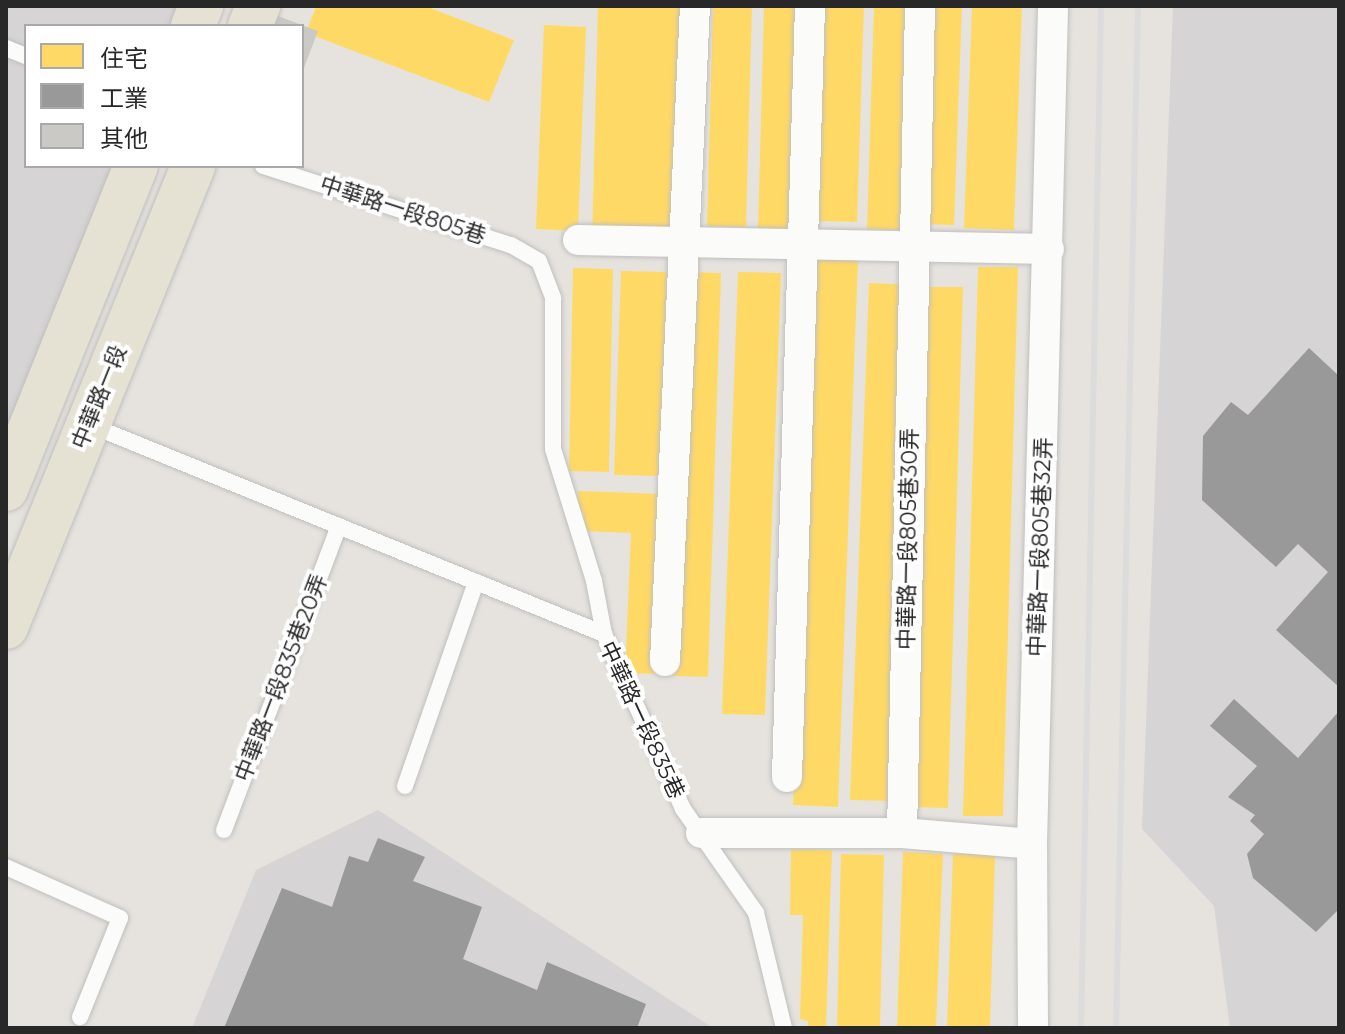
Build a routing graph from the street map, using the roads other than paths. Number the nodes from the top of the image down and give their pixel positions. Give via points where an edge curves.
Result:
1 (695, 6) edge
2 (810, 6) edge
3 (920, 6) edge
4 (1053, 6) edge
5 (135, 168) edge
6 (192, 168) edge
7 (269, 168) edge
8 (578, 240) dead end
9 (801, 243) junction
10 (686, 244) junction
11 (913, 245) junction
12 (1049, 249) junction
13 (88, 425) junction
14 (6, 489) edge
15 (339, 526) junction
16 (476, 582) junction
17 (6, 627) edge
18 (604, 634) junction
19 (665, 661) dead end
20 (787, 777) dead end
21 (405, 786) dead end
22 (224, 830) dead end
23 (701, 833) junction
24 (902, 833) junction
25 (1032, 844) junction
26 (6, 867) edge
27 (80, 1017) dead end
28 (784, 1028) edge
29 (1033, 1028) edge

1 - 10 street
2 - 9 street
3 - 11 street, 中華路一段805巷30弄
4 - 12 street, 中華路一段805巷32弄
5 - 14 main road
6 - 13 main road, 中華路一段
7 - 18 lane, 中華路一段805巷 via 485,236 539,261 553,298 553,449 594,581
8 - 10 street
9 - 10 street
9 - 11 street
9 - 20 street
10 - 19 street
11 - 12 street
11 - 24 street, 中華路一段805巷30弄
12 - 25 street, 中華路一段805巷32弄
13 - 15 lane, 中華路一段835巷
13 - 17 main road, 中華路一段
15 - 16 lane, 中華路一段835巷
15 - 22 lane, 中華路一段835巷20弄
16 - 18 lane, 中華路一段835巷
16 - 21 lane
18 - 23 lane, 中華路一段835巷 via 683,809
23 - 24 street
23 - 28 lane, 中華路一段835巷 via 756,913
24 - 25 street
25 - 29 street, 中華路一段805巷32弄
26 - 27 lane via 120,918

